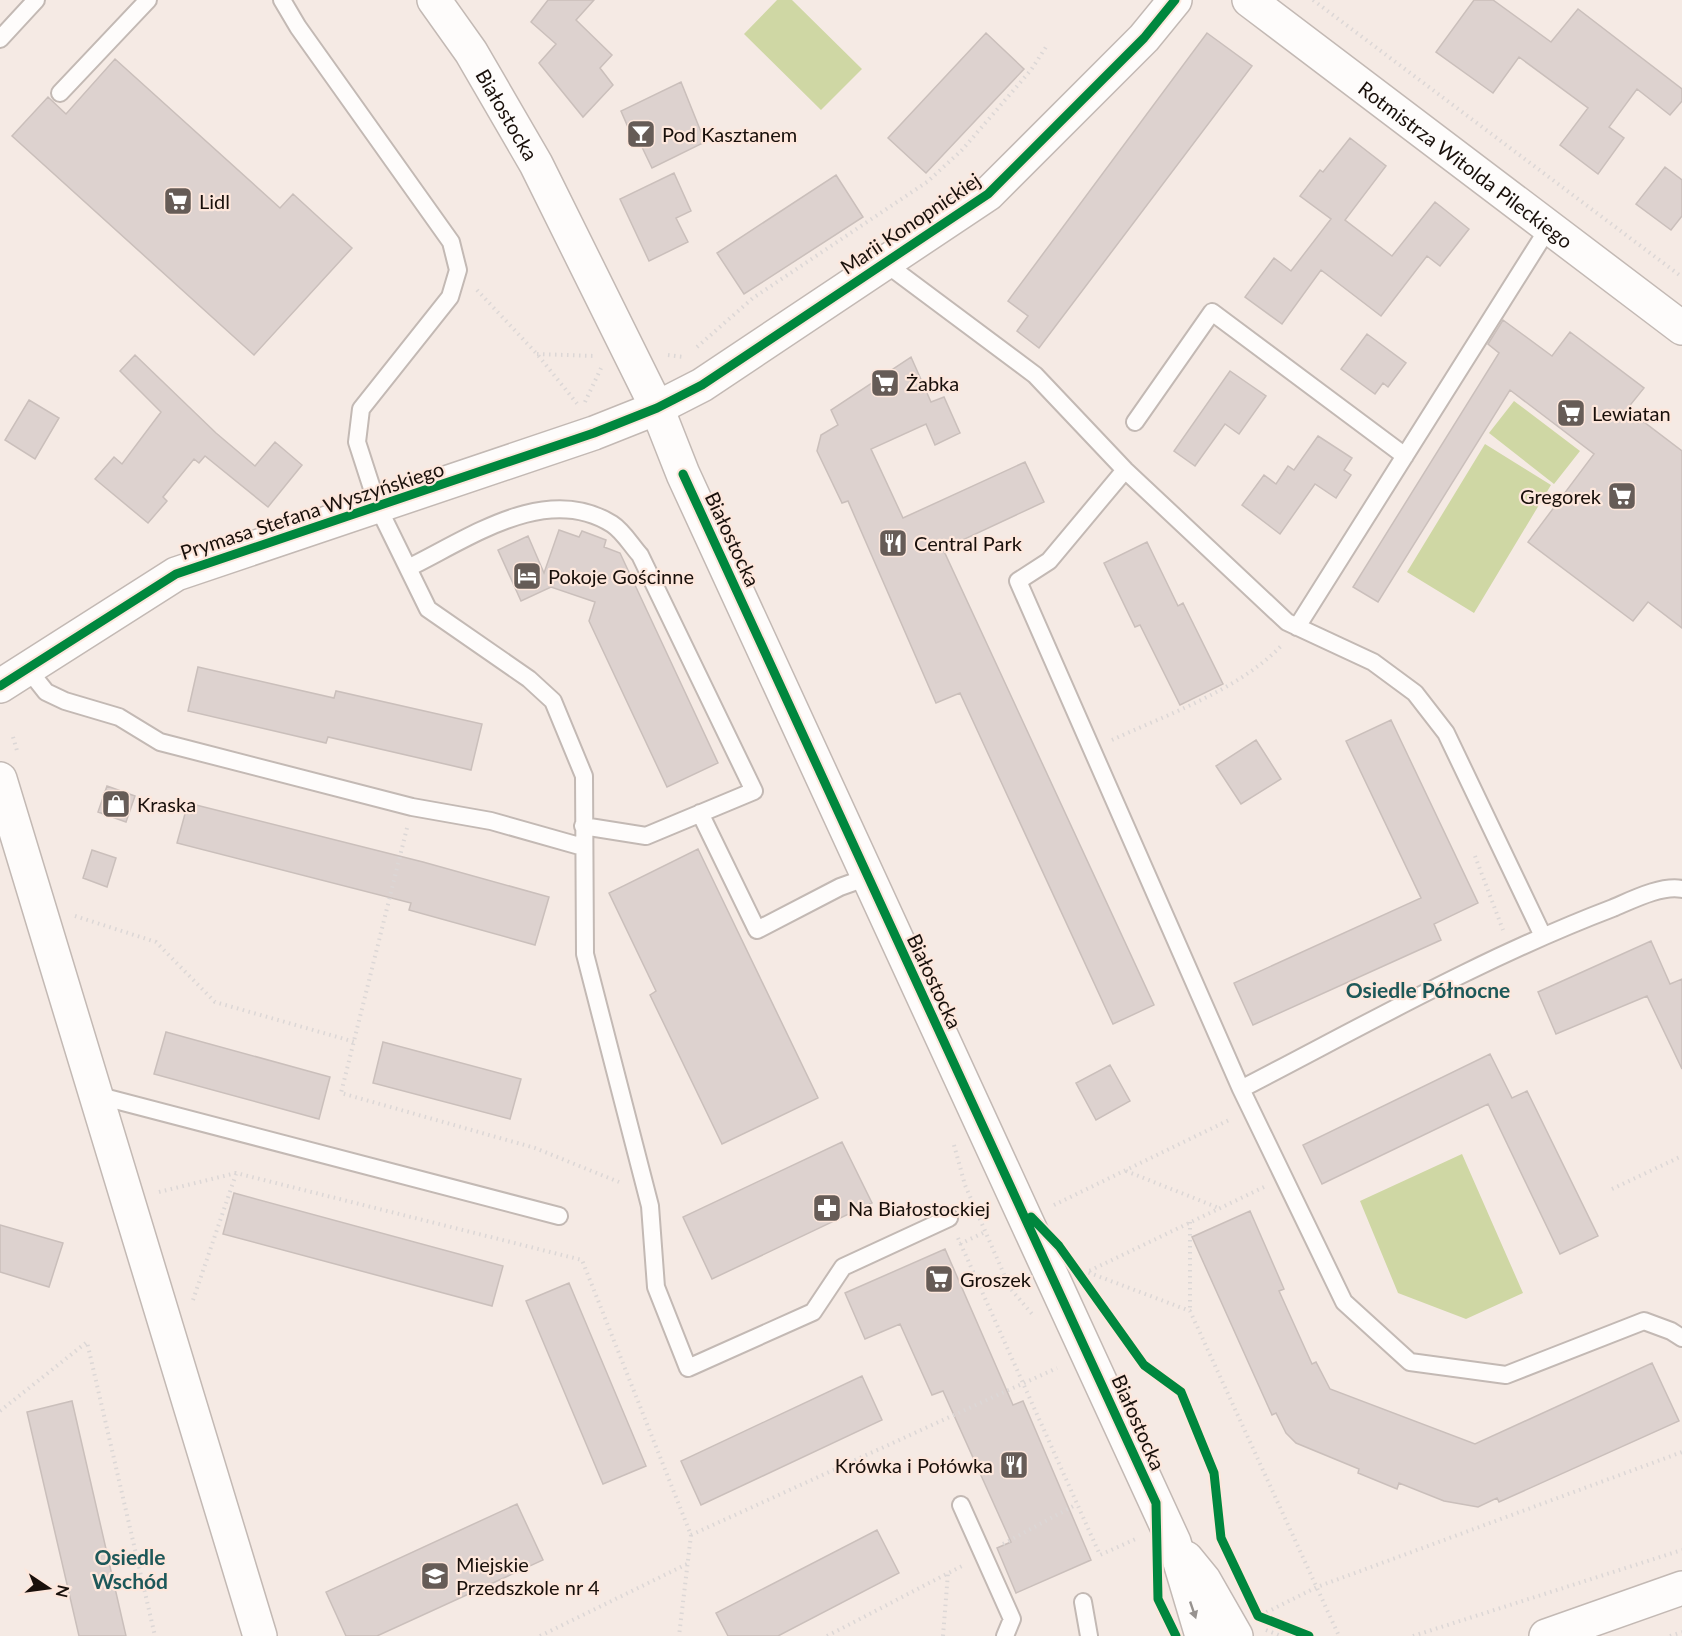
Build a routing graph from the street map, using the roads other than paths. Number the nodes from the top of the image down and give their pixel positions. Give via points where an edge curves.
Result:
1 (36, 0) edge
2 (148, 0) edge
3 (282, 0) edge
4 (434, 0) edge
5 (1174, 0) edge
6 (1249, 0) edge
7 (0, 39) edge
8 (60, 93) dead end
9 (1549, 227) junction
10 (885, 263) junction
11 (1682, 328) edge
12 (657, 408) junction
13 (1135, 422) dead end
14 (1405, 456) junction
15 (1125, 470) junction
16 (378, 507) junction
17 (408, 568) junction
18 (1298, 627) junction
19 (27, 668) junction
20 (0, 686) edge
21 (0, 779) edge
22 (700, 813) junction
23 (583, 826) junction
24 (583, 847) junction
25 (868, 877) junction
26 (1682, 889) edge
27 (1542, 934) junction
28 (1241, 1089) junction
29 (96, 1095) junction
30 (559, 1216) dead end
31 (949, 1218) road end
32 (1682, 1338) edge
33 (961, 1505) dead end
34 (1174, 1542) junction
35 (1682, 1588) edge
36 (1083, 1602) dead end
37 (1249, 1624) edge
38 (260, 1636) edge
39 (1005, 1636) edge
40 (1089, 1636) edge
41 (1202, 1636) edge
42 (1546, 1636) edge

1 - 7 lane
2 - 8 lane
3 - 16 lane via 451,242 458,270 450,297 361,409 357,442
4 - 12 street, Białostocka via 471,52 536,164
5 - 10 street, Marii Konopnickiej via 1144,38 988,194
6 - 9 street, Rotmistrza Witolda Pileckiego
9 - 11 street, Rotmistrza Witolda Pileckiego
9 - 14 lane
10 - 12 street, Marii Konopnickiej via 702,385
10 - 15 lane via 1035,375
12 - 16 street, Prymasa Stefana Wyszyńskiego via 594,434
12 - 25 street, Białostocka
13 - 14 lane via 1212,312
14 - 18 lane
15 - 18 lane via 1287,622
15 - 28 lane via 1049,561 1018,580
16 - 17 lane
16 - 19 street, Prymasa Stefana Wyszyńskiego via 176,574
17 - 22 lane via 513,517 541,510 578,509 614,525 640,555 754,791
17 - 23 lane via 428,609 529,679 553,701 584,776
18 - 27 lane via 1372,662 1415,693 1446,733
19 - 20 street, Prymasa Stefana Wyszyńskiego
19 - 24 lane via 46,692 119,717 160,742 412,807 491,821
21 - 29 street
22 - 23 lane via 646,836
22 - 25 lane via 757,930 840,887
23 - 24 lane
24 - 31 lane via 585,954 650,1206 656,1287 688,1368 813,1312 843,1267
25 - 34 street, Białostocka
26 - 27 lane via 1630,901
27 - 28 lane
28 - 32 lane via 1344,1302 1410,1362 1506,1375 1644,1321
29 - 30 lane
29 - 38 street
33 - 39 lane via 1012,1619
34 - 37 street, Białostocka via 1204,1580
34 -> 41 street, Białostocka
35 - 42 street
36 - 40 lane

